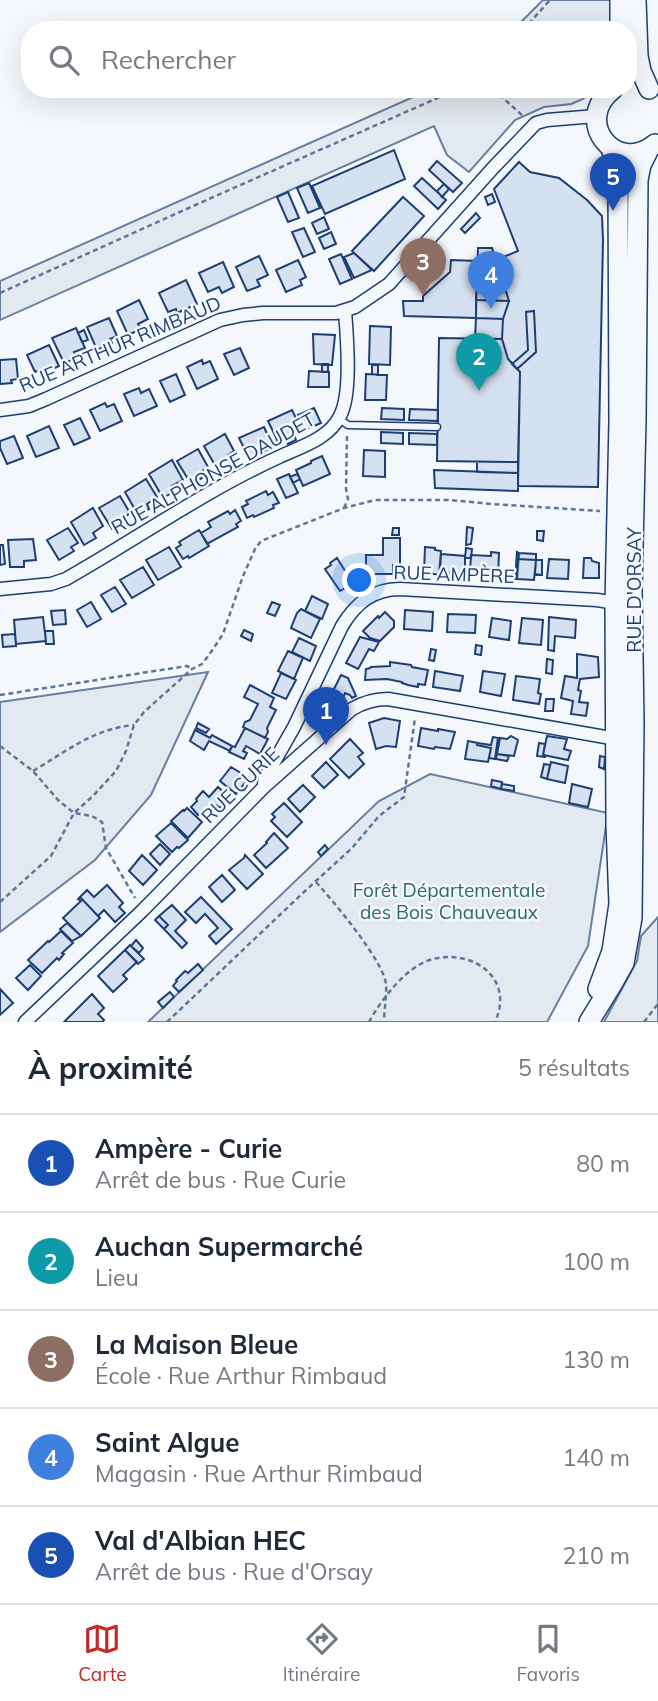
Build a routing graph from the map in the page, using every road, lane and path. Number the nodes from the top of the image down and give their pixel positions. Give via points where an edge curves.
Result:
1 (550, 0) edge
2 (620, 0) edge
3 (636, 0) edge
4 (531, 21) edge
5 (620, 21) edge
6 (637, 21) edge
7 (637, 28) edge
8 (637, 85) edge
9 (653, 93) edge
10 (438, 98) edge
11 (502, 98) edge
12 (602, 98) edge
13 (596, 116) junction
14 (532, 127) junction
15 (654, 145) edge
16 (611, 148) junction
17 (0, 293) edge
18 (345, 311) junction
19 (0, 410) edge
20 (336, 423) junction
21 (437, 427) dead end
22 (344, 508) junction
23 (617, 512) junction
24 (0, 589) edge
25 (624, 605) junction
26 (192, 669) junction
27 (0, 695) edge
28 (416, 704) junction
29 (634, 722) junction
30 (134, 725) junction
31 (616, 739) junction
32 (0, 746) edge
33 (33, 771) junction
34 (264, 787) junction
35 (74, 813) junction
36 (316, 881) junction
37 (0, 902) edge
38 (142, 911) junction
39 (384, 997) junction
40 (658, 1004) edge
41 (25, 1022) edge
42 (167, 1022) edge
43 (369, 1022) edge
44 (384, 1022) edge
45 (495, 1022) edge
46 (582, 1022) edge
47 (589, 1022) edge
48 (644, 1022) edge

1 - 4 path
2 - 5 main road
3 - 6 main road
7 - 9 main road via 641,71
8 - 9 main road
10 - 17 path
11 - 14 path
12 - 13 main road
13 - 14 street via 540,121
13 - 16 main road, RUE D'ORSAY via 602,139
14 - 18 street, RUE ARTHUR RIMBAUD via 389,284
15 - 16 main road via 630,154
15 - 25 main road, RUE D'ORSAY via 641,165 638,180 636,407
16 - 23 main road, RUE D'ORSAY via 618,180
18 - 19 street, RUE ARTHUR RIMBAUD via 263,313 220,320 29,406
18 - 20 street, RUE ALPHONSE DAUDET via 347,397
20 - 21 lane
20 - 22 path via 340,433 347,432 348,499
20 - 24 street, RUE ALPHONSE DAUDET via 316,440 237,477 66,579
22 - 23 path via 374,500 449,500
22 - 26 path via 261,541 223,634 202,664
23 - 25 main road, RUE D'ORSAY
25 - 29 main road, RUE D'ORSAY
25 - 31 main road, RUE D'ORSAY
25 - 34 street, RUE AMPÈRE via 400,589 372,595 351,611 342,626
26 - 27 path via 187,666
26 - 30 path
28 - 31 street, RUE CURIE
28 - 34 street, RUE CURIE via 376,699 352,709
28 - 36 path via 404,797 379,816
29 - 31 street
29 - 47 main road, RUE D'ORSAY via 632,918 624,963
30 - 33 path via 84,739
30 - 35 path via 116,771
31 - 46 main road, RUE D'ORSAY via 616,932 604,977
32 - 33 path
33 - 35 path
34 - 38 street, RUE CURIE
35 - 37 path via 51,856
35 - 38 path via 102,822 109,855
36 - 39 path via 382,970
36 - 42 path
38 - 41 street, RUE CURIE
39 - 43 path
39 - 44 path
39 - 45 path via 431,959 463,959 491,972 499,987
40 - 48 path

